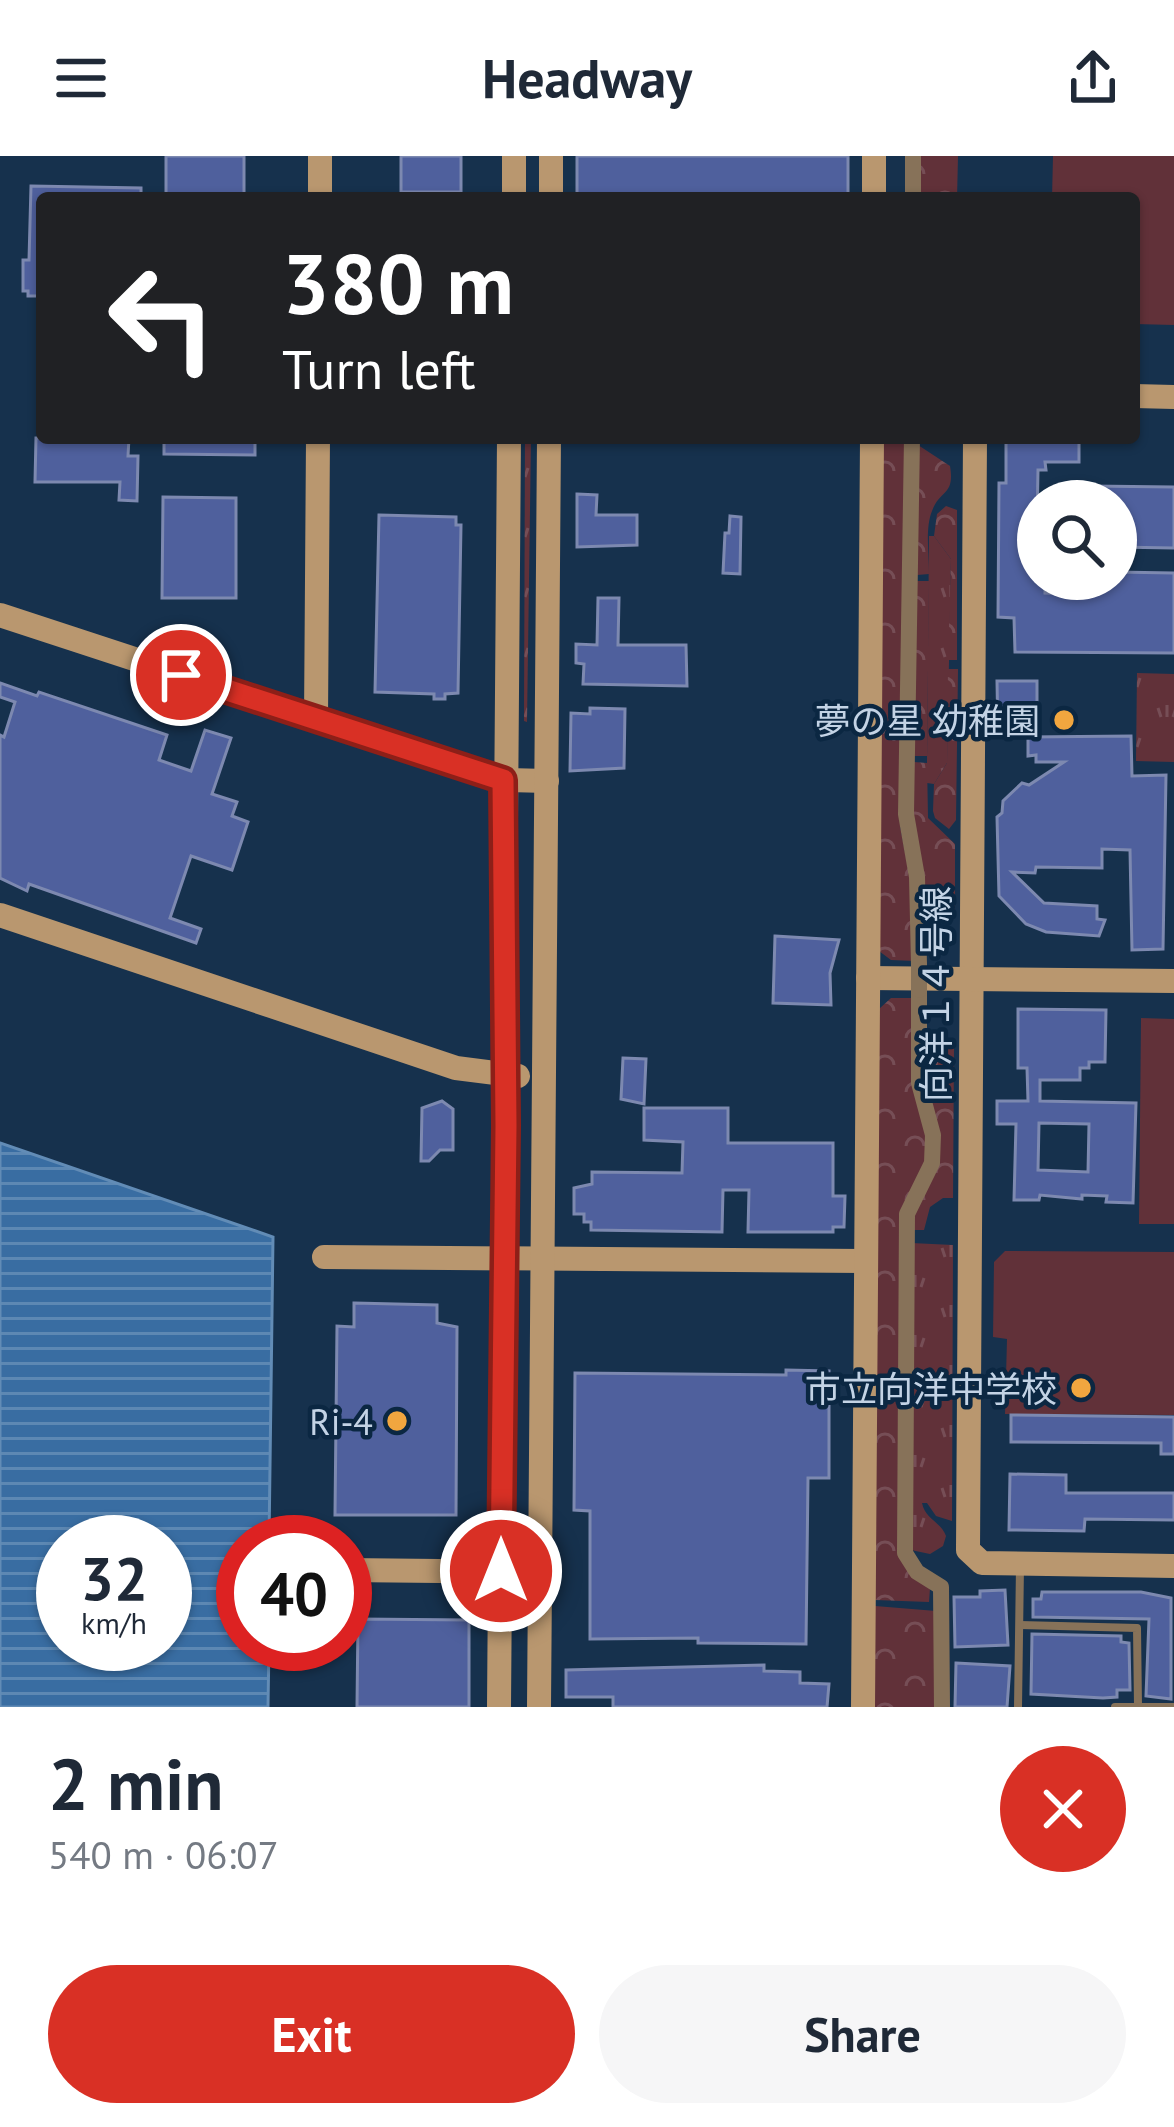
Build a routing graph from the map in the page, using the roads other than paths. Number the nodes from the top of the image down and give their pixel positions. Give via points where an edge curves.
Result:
1 (320, 156) edge
2 (514, 156) edge
3 (551, 156) edge
4 (874, 156) edge
5 (913, 156) edge
6 (320, 192) edge
7 (514, 192) edge
8 (550, 192) edge
9 (874, 192) edge
10 (913, 192) edge
11 (1140, 396) edge
12 (1174, 397) edge
13 (318, 444) edge
14 (509, 444) edge
15 (549, 444) edge
16 (872, 444) edge
17 (912, 444) edge
18 (975, 444) edge
19 (0, 615) edge
20 (316, 720) junction
21 (503, 780) junction
22 (547, 781) junction
23 (0, 915) edge
24 (868, 978) junction
25 (971, 979) junction
26 (1174, 981) edge
27 (506, 1076) junction
28 (543, 1076) junction
29 (323, 1257) dead end
30 (504, 1258) junction
31 (545, 1258) junction
32 (864, 1261) junction
33 (1019, 1565) junction
34 (1174, 1566) edge
35 (372, 1570) edge
36 (501, 1571) junction
37 (539, 1572) junction
38 (1020, 1625) junction
39 (1138, 1706) edge
40 (499, 1707) edge
41 (538, 1707) edge
42 (863, 1707) edge
43 (942, 1707) edge
44 (1018, 1707) edge
45 (1115, 1707) edge
46 (1174, 1707) edge

1 - 6 street
2 - 7 street
3 - 8 street
4 - 9 street
5 - 10 street
11 - 12 street
13 - 20 street
14 - 21 street
15 - 22 street
16 - 24 street
17 - 43 street, bridge via 906,814 917,877 919,1082 933,1136 932,1163 907,1214 905,1553 916,1572 941,1587
18 - 25 street, 向洋１４号線
19 - 20 street
20 - 21 street
21 - 22 street
21 - 27 street
22 - 28 street
23 - 27 street via 456,1068
24 - 25 street
24 - 32 street
25 - 26 street
25 - 33 street, 向洋１４号線 via 968,1550 982,1563
27 - 28 street
27 - 30 street
28 - 31 street
29 - 30 street
30 - 31 street
30 - 36 street
31 - 32 street
31 - 37 street
32 - 42 street
33 - 34 street
33 - 38 lane
35 - 36 street
36 - 37 street
36 - 40 street
37 - 41 street
38 - 39 lane via 1137,1628
38 - 44 lane
39 - 45 lane
39 - 46 lane

